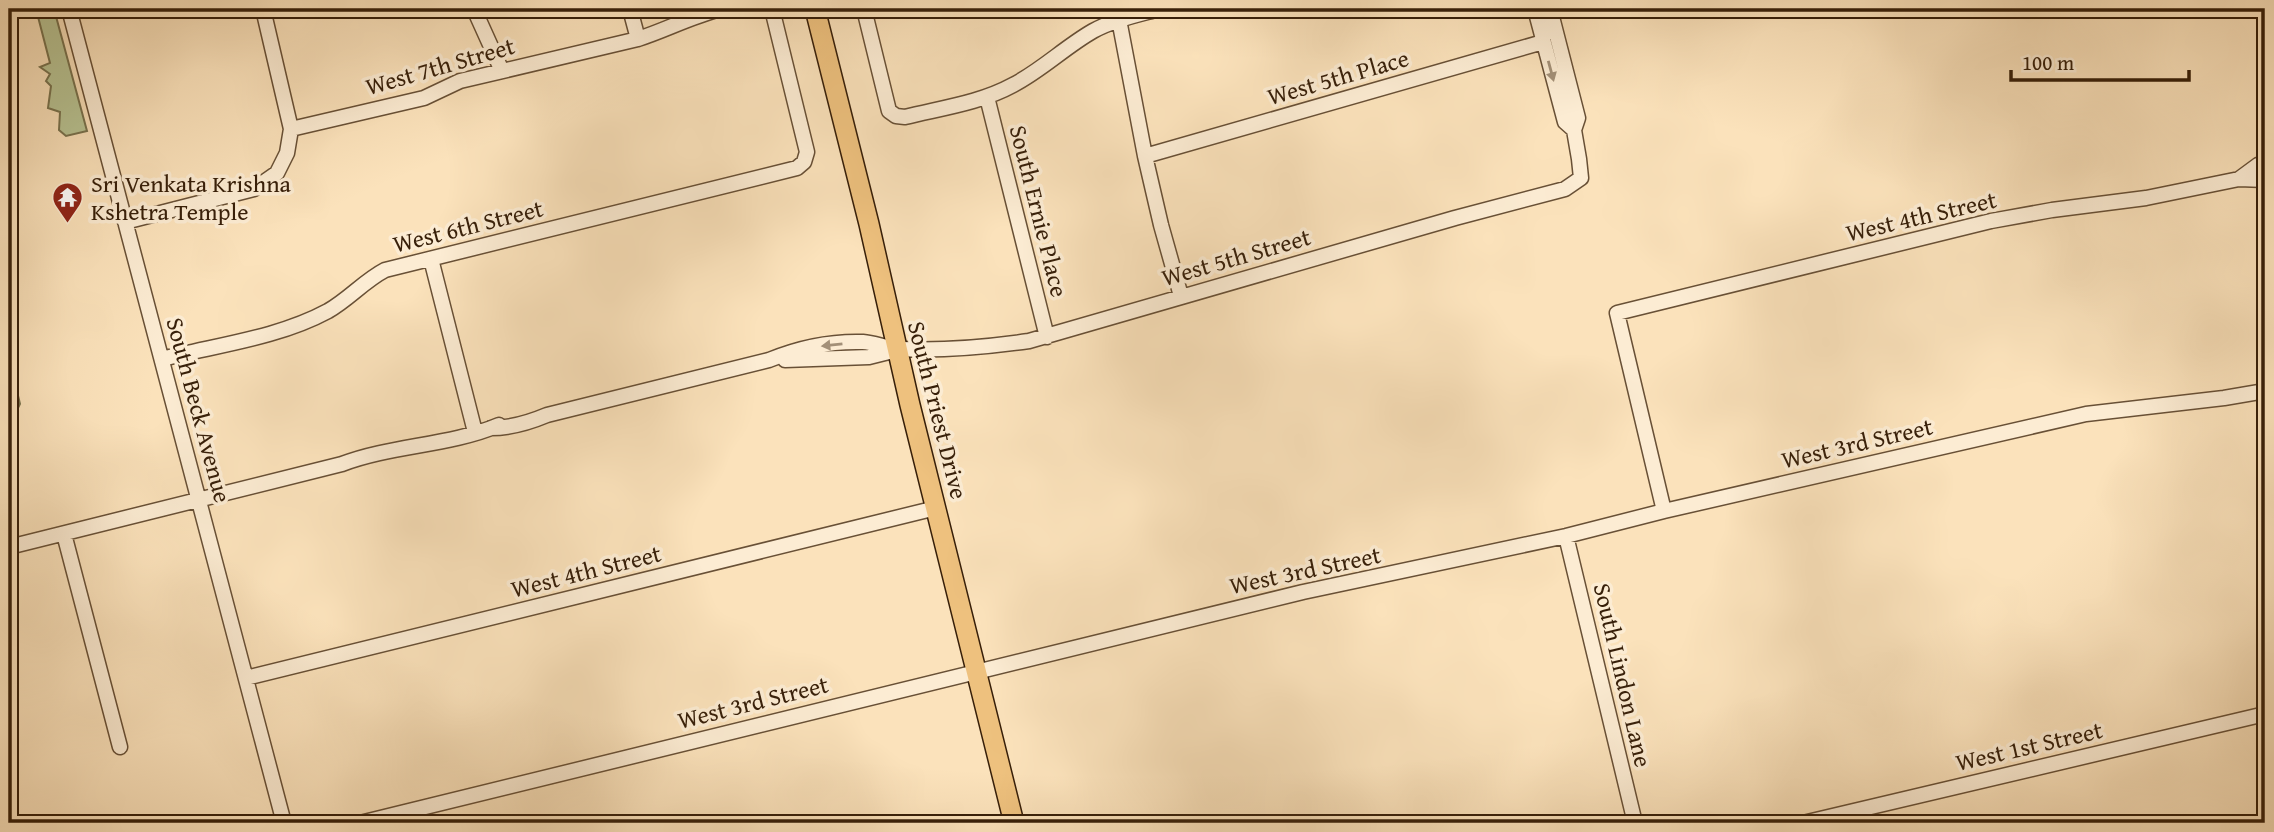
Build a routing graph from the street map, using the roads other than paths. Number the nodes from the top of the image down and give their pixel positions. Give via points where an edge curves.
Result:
1 (69, 9) edge
2 (263, 9) edge
3 (474, 9) edge
4 (630, 9) edge
5 (721, 9) edge
6 (772, 9) edge
7 (815, 9) edge
8 (864, 9) edge
9 (1159, 9) edge
10 (1535, 9) edge
11 (1547, 9) edge
12 (1119, 14) edge
13 (638, 39) junction
14 (1543, 42) junction
15 (502, 71) junction
16 (986, 97) junction
17 (291, 129) junction
18 (1573, 130) junction
19 (1145, 156) junction
20 (2265, 164) edge
21 (2239, 179) junction
22 (2265, 180) edge
23 (125, 222) junction
24 (431, 259) junction
25 (1181, 296) junction
26 (1047, 337) junction
27 (897, 349) junction
28 (162, 359) junction
29 (2265, 391) edge
30 (475, 432) junction
31 (199, 500) junction
32 (936, 508) junction
33 (1664, 511) junction
34 (64, 534) junction
35 (1566, 536) junction
36 (9, 547) edge
37 (976, 671) junction
38 (246, 678) junction
39 (2265, 714) edge
40 (120, 747) dead end
41 (284, 823) edge
42 (360, 823) edge
43 (1014, 823) edge
44 (1635, 823) edge
45 (1803, 823) edge

1 - 23 street, South Beck Avenue
2 - 17 street
3 - 15 street
4 - 13 street
5 - 13 street, West 7th Street
6 - 24 street, West 6th Street via 807,152 797,168
7 - 27 main road, South Priest Drive
8 - 16 street via 889,111 905,117
9 - 12 street
10 - 14 street
11 - 14 street
11 - 18 street via 1578,118
12 - 16 street via 1037,71
12 - 19 street
13 - 15 street, West 7th Street
14 -> 18 street via 1564,122
14 - 19 street, West 5th Place
15 - 17 street, West 7th Street via 453,84 424,98
16 - 26 street, South Ernie Place
17 - 23 street via 277,173 254,189
18 - 25 street, West 5th Street via 1581,178 1565,189
19 - 25 street
20 - 21 street, West 4th Street
21 - 22 street, West 4th Street
21 - 33 street, West 4th Street via 1991,222 1617,313
23 - 28 street, South Beck Avenue
24 - 28 street, West 6th Street via 385,270 335,306 300,323
24 - 30 street
25 - 26 street, West 5th Street
26 - 27 street, West 5th Street via 990,346
27 - 30 street, West 5th Street via 869,357 769,360 507,428
27 - 32 main road, South Priest Drive
28 - 31 street, South Beck Avenue
29 - 33 street, West 3rd Street via 2086,414
30 - 31 street, West 5th Street via 361,464 342,464
31 - 34 street, West 5th Street
31 - 38 street, South Beck Avenue
32 - 37 main road, South Priest Drive
32 - 38 street, West 4th Street
33 - 35 street, West 3rd Street
34 - 36 street, West 5th Street
34 - 40 street
35 - 37 street, West 3rd Street via 1303,592
35 - 44 street, South Lindon Lane
37 - 42 street, West 3rd Street
37 - 43 main road, South Priest Drive
38 - 41 street, South Beck Avenue
39 - 45 street, West 1st Street

